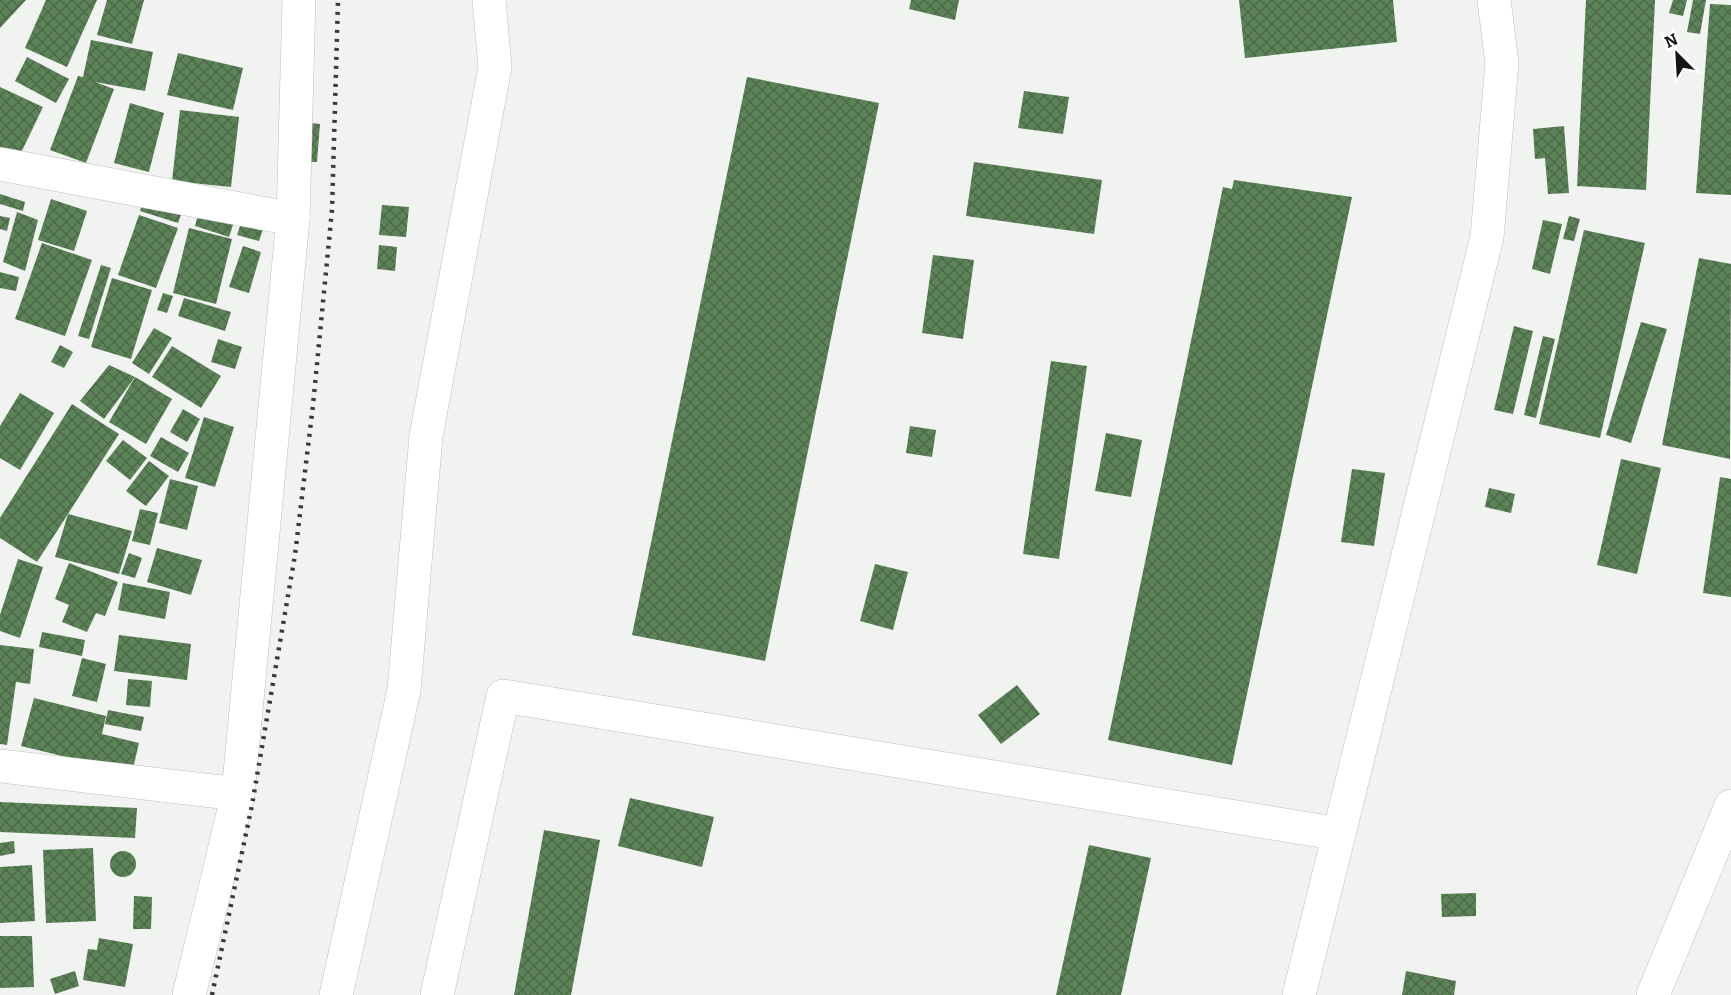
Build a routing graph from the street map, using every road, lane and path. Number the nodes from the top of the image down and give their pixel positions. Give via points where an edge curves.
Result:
1 (299, 0) edge
2 (489, 0) edge
3 (1494, 0) edge
4 (0, 164) edge
5 (293, 219) junction
6 (0, 766) edge
7 (238, 794) junction
8 (1731, 806) edge
9 (1339, 834) junction
10 (183, 993) edge
11 (336, 995) edge
12 (437, 995) edge
13 (1299, 995) edge
14 (1653, 995) edge

1 - 5 street
2 - 11 street via 495,67 426,436 404,690
3 - 9 street via 1502,63 1487,237
4 - 5 street
5 - 7 street
6 - 7 street
7 - 10 street
8 - 14 street
9 - 12 street via 503,696
9 - 13 street

